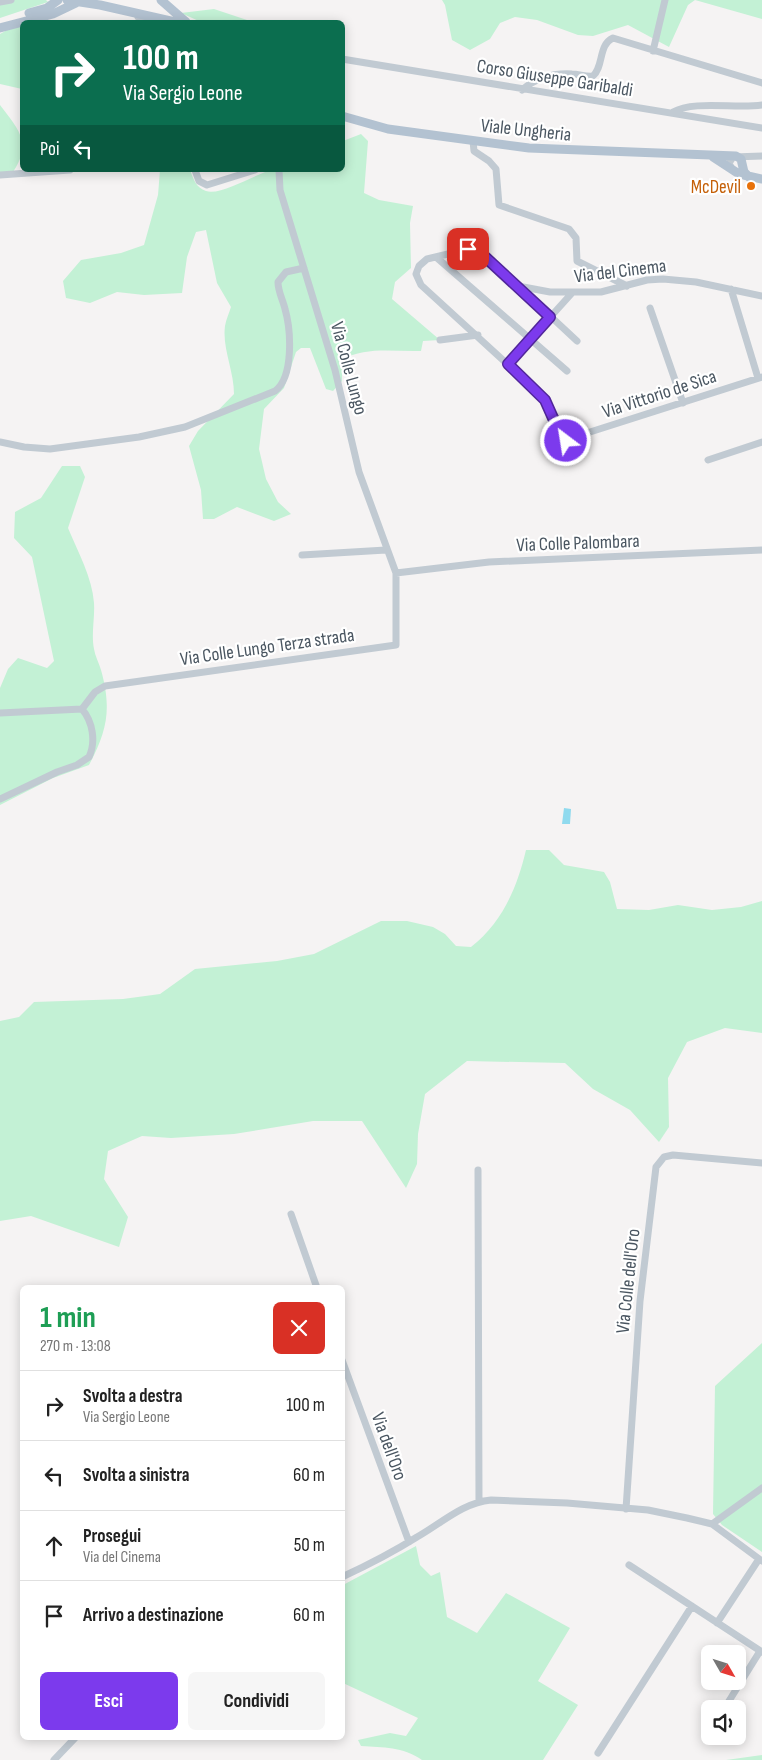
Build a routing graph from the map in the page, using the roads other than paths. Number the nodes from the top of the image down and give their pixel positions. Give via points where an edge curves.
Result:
1 (11, 0) edge
2 (58, 0) edge
3 (161, 0) edge
4 (665, 0) edge
5 (72, 1) edge
6 (0, 2) edge
7 (169, 9) junction
8 (27, 20) edge
9 (156, 20) edge
10 (161, 20) edge
11 (183, 20) edge
12 (20, 22) edge
13 (0, 26) edge
14 (653, 51) junction
15 (345, 59) edge
16 (762, 83) edge
17 (522, 90) junction
18 (762, 105) edge
19 (673, 112) junction
20 (345, 117) edge
21 (762, 128) edge
22 (473, 141) junction
23 (708, 155) junction
24 (736, 156) junction
25 (762, 156) edge
26 (744, 161) junction
27 (731, 168) junction
28 (42, 172) edge
29 (196, 172) edge
30 (248, 172) edge
31 (279, 172) edge
32 (0, 175) edge
33 (750, 178) junction
34 (762, 179) edge
35 (436, 257) junction
36 (304, 268) junction
37 (518, 286) junction
38 (627, 286) junction
39 (730, 289) junction
40 (572, 293) junction
41 (762, 296) edge
42 (650, 308) dead end
43 (550, 317) junction
44 (478, 335) junction
45 (440, 340) dead end
46 (530, 340) junction
47 (577, 341) dead end
48 (508, 364) junction
49 (567, 371) dead end
50 (760, 377) edge
51 (683, 403) junction
52 (0, 442) edge
53 (762, 442) edge
54 (708, 460) dead end
55 (386, 550) junction
56 (762, 550) edge
57 (302, 555) dead end
58 (396, 573) junction
59 (82, 709) junction
60 (0, 713) edge
61 (0, 799) edge
62 (762, 1162) edge
63 (478, 1170) dead end
64 (291, 1214) dead end
65 (316, 1285) edge
66 (345, 1368) edge
67 (762, 1488) edge
68 (479, 1502) junction
69 (626, 1508) junction
70 (712, 1524) junction
71 (409, 1542) junction
72 (760, 1560) edge
73 (629, 1565) dead end
74 (345, 1575) edge
75 (692, 1606) junction
76 (718, 1623) junction
77 (761, 1651) edge
78 (730, 1700) edge
79 (74, 1740) edge
80 (598, 1753) dead end
81 (54, 1760) edge

1 - 6 street
2 - 13 main road via 45,9
3 - 7 main road
4 - 14 street
5 - 8 main road via 50,15
5 - 9 main road
7 - 10 street via 171,16
7 - 11 main road
12 - 13 main road
14 - 16 street
14 - 17 street via 611,38 593,76 552,76 537,80
15 - 17 street, Corso Giuseppe Garibaldi
17 - 19 street, Corso Giuseppe Garibaldi
18 - 19 street via 691,106
19 - 21 street, Corso Giuseppe Garibaldi
20 - 22 main road, Viale Ungheria via 382,128
22 - 23 main road, Viale Ungheria via 542,149
22 - 38 street via 474,151 496,169 498,205 569,230 575,236 578,262
23 - 24 main road, Viale Ungheria
23 - 27 main road, Viale Ungheria
24 - 26 main road
24 - 27 street via 729,161
25 - 26 street
26 - 27 street via 738,169
26 - 33 main road via 744,172
27 - 33 main road, Viale Ungheria
28 - 32 street
29 - 30 street via 199,181 207,185
31 - 36 street, Via Colle Lungo via 280,190
33 - 34 main road
35 - 37 street via 474,249
35 - 44 street via 419,266 418,281
35 - 46 street
36 - 52 street via 286,272 278,282 287,318 289,350 286,377 275,391 185,427 139,438 50,449 24,448
36 - 55 street, Via Colle Lungo via 335,370 359,472
37 - 40 street, Via del Cinema
37 - 43 street
38 - 39 street, Via del Cinema via 663,279
38 - 40 street, Via del Cinema via 601,292
39 - 41 street, Via del Cinema
39 - 50 street
40 - 43 street
42 - 51 street
43 - 46 street
43 - 47 street
44 - 45 street
44 - 48 street
46 - 48 street
46 - 49 street
48 - 51 street, Via Vittorio de Sica via 545,400 565,440
50 - 51 street, Via Vittorio de Sica
53 - 54 street
55 - 57 street
55 - 58 street, Via Colle Lungo
56 - 58 street, Via Colle Palombara via 489,562
58 - 59 street, Via Colle Lungo Terza strada via 396,645 105,686 95,692
59 - 60 street
59 - 61 street via 89,720 93,739 89,757
62 - 69 street, Via Colle dell'Oro via 673,1155 664,1157 656,1167 640,1301
63 - 68 street
64 - 65 street
66 - 71 street, Via dell'Oro
67 - 70 street
68 - 69 street via 567,1503
68 - 71 street via 463,1507
69 - 70 street
70 - 72 street
71 - 74 street
72 - 76 street
73 - 75 street
75 - 76 street
75 - 80 street
76 - 77 street
77 - 78 street
79 - 81 street

